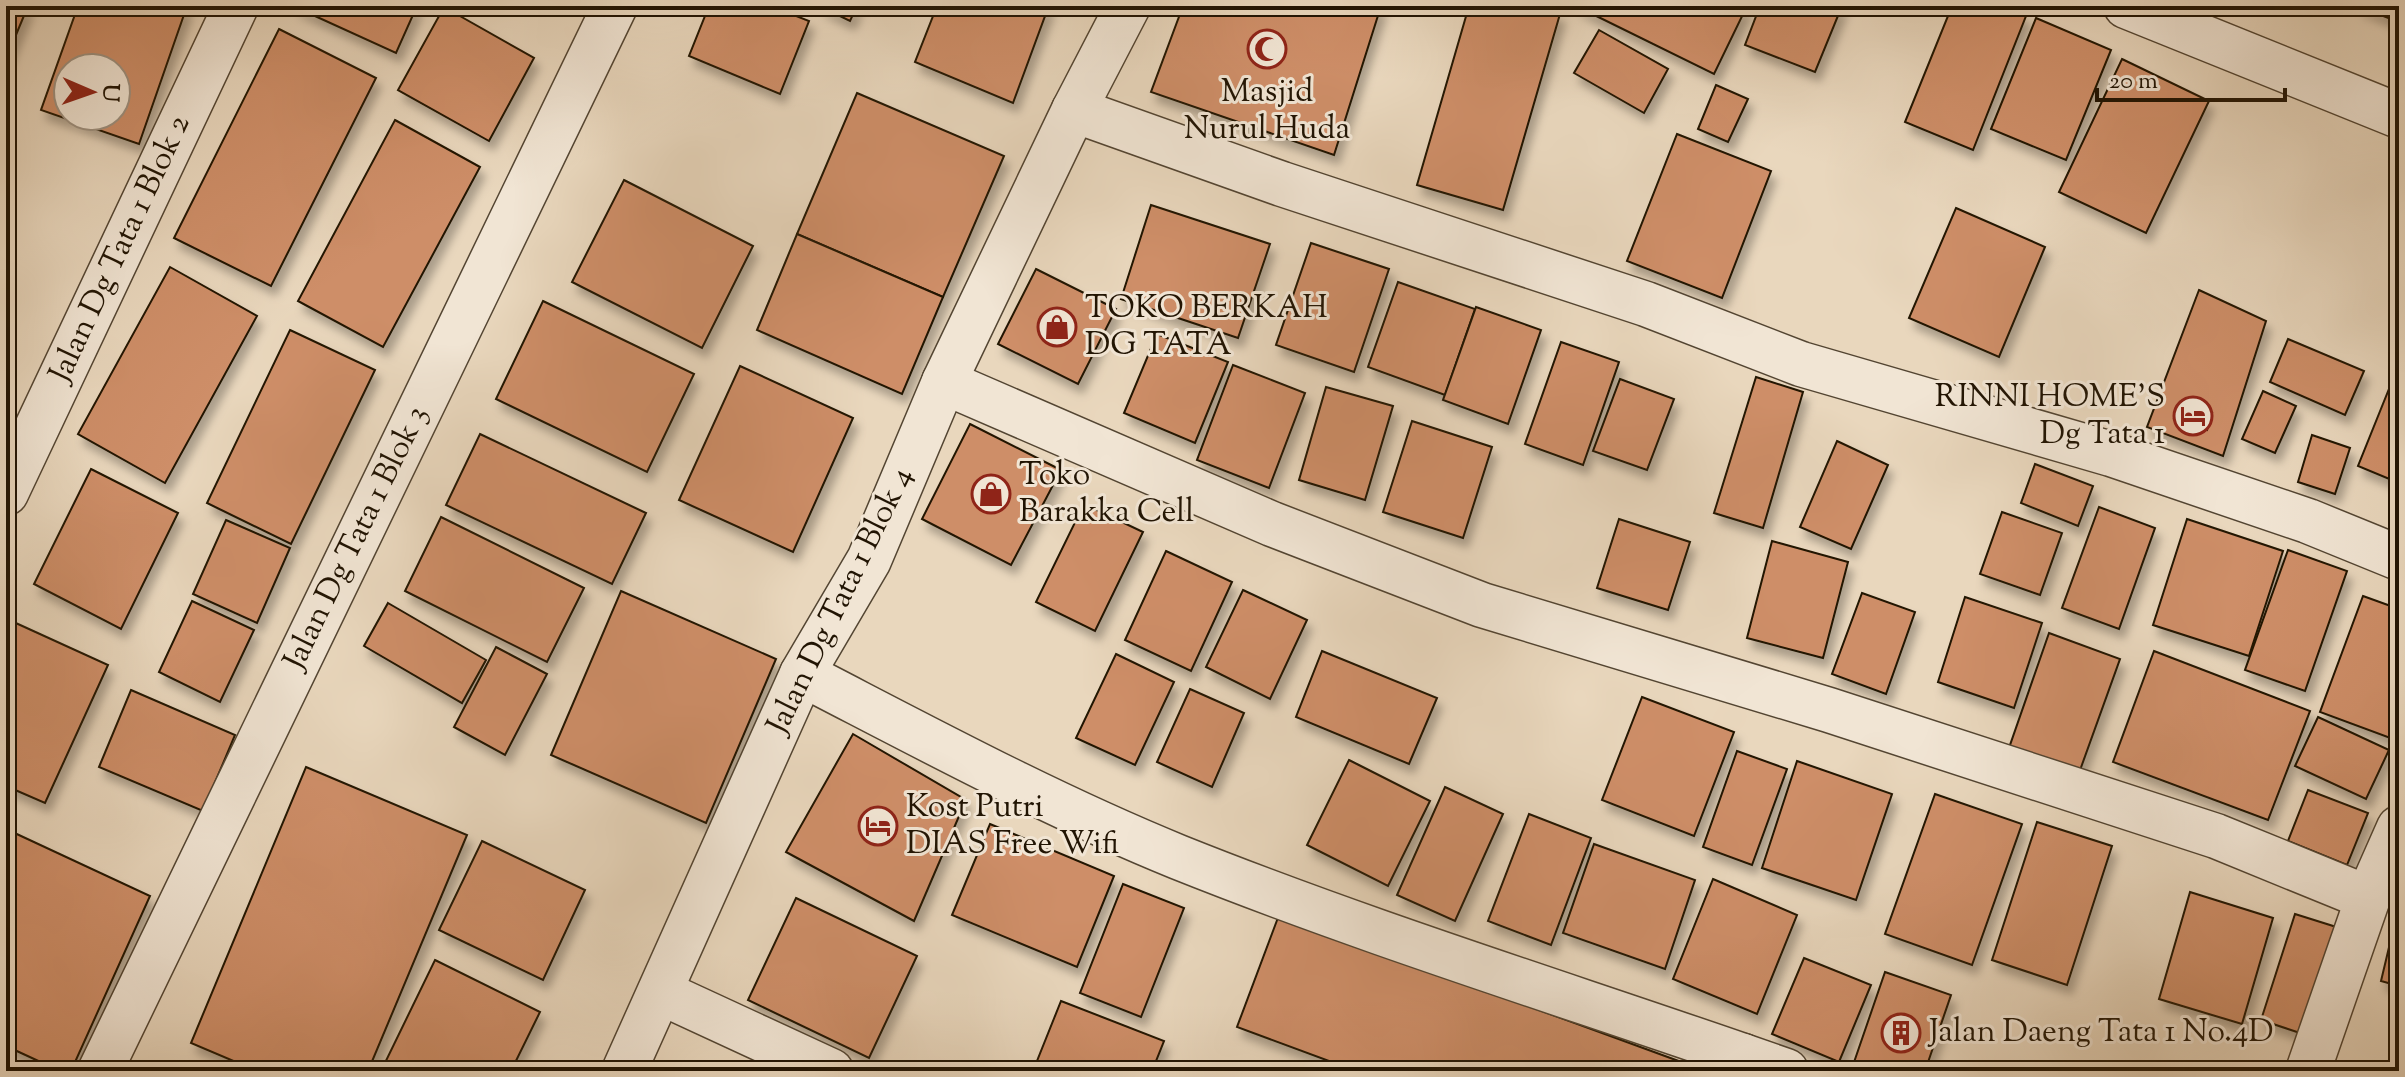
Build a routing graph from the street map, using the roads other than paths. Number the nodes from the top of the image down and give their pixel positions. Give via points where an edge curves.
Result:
1 (236, 6) edge
2 (615, 6) edge
3 (1128, 6) edge
4 (2126, 6) edge
5 (1074, 110) junction
6 (2399, 116) edge
7 (944, 382) junction
8 (6, 493) edge
9 (2399, 558) edge
10 (802, 674) junction
11 (2399, 828) edge
12 (2368, 898) junction
13 (660, 992) junction
14 (1741, 1064) edge
15 (100, 1071) edge
16 (624, 1071) edge
17 (831, 1071) edge
18 (1786, 1071) edge
19 (2308, 1071) edge

1 - 8 street, Jalan Dg Tata 1 Blok 2
2 - 15 street, Jalan Dg Tata 1 Blok 3
3 - 5 street, Jalan Dg Tata 1 Blok 4
4 - 6 street
5 - 7 street, Jalan Dg Tata 1 Blok 4
5 - 9 street via 1646,304 1801,364 2111,454
7 - 10 street, Jalan Dg Tata 1 Blok 4 via 869,560
7 - 12 street via 1272,524 1482,605 1829,710 2216,836
10 - 13 street, Jalan Dg Tata 1 Blok 4
10 - 14 street via 1032,793 1178,857
11 - 12 street
12 - 19 street
13 - 16 street, Jalan Dg Tata 1 Blok 4
13 - 17 street
14 - 18 street

